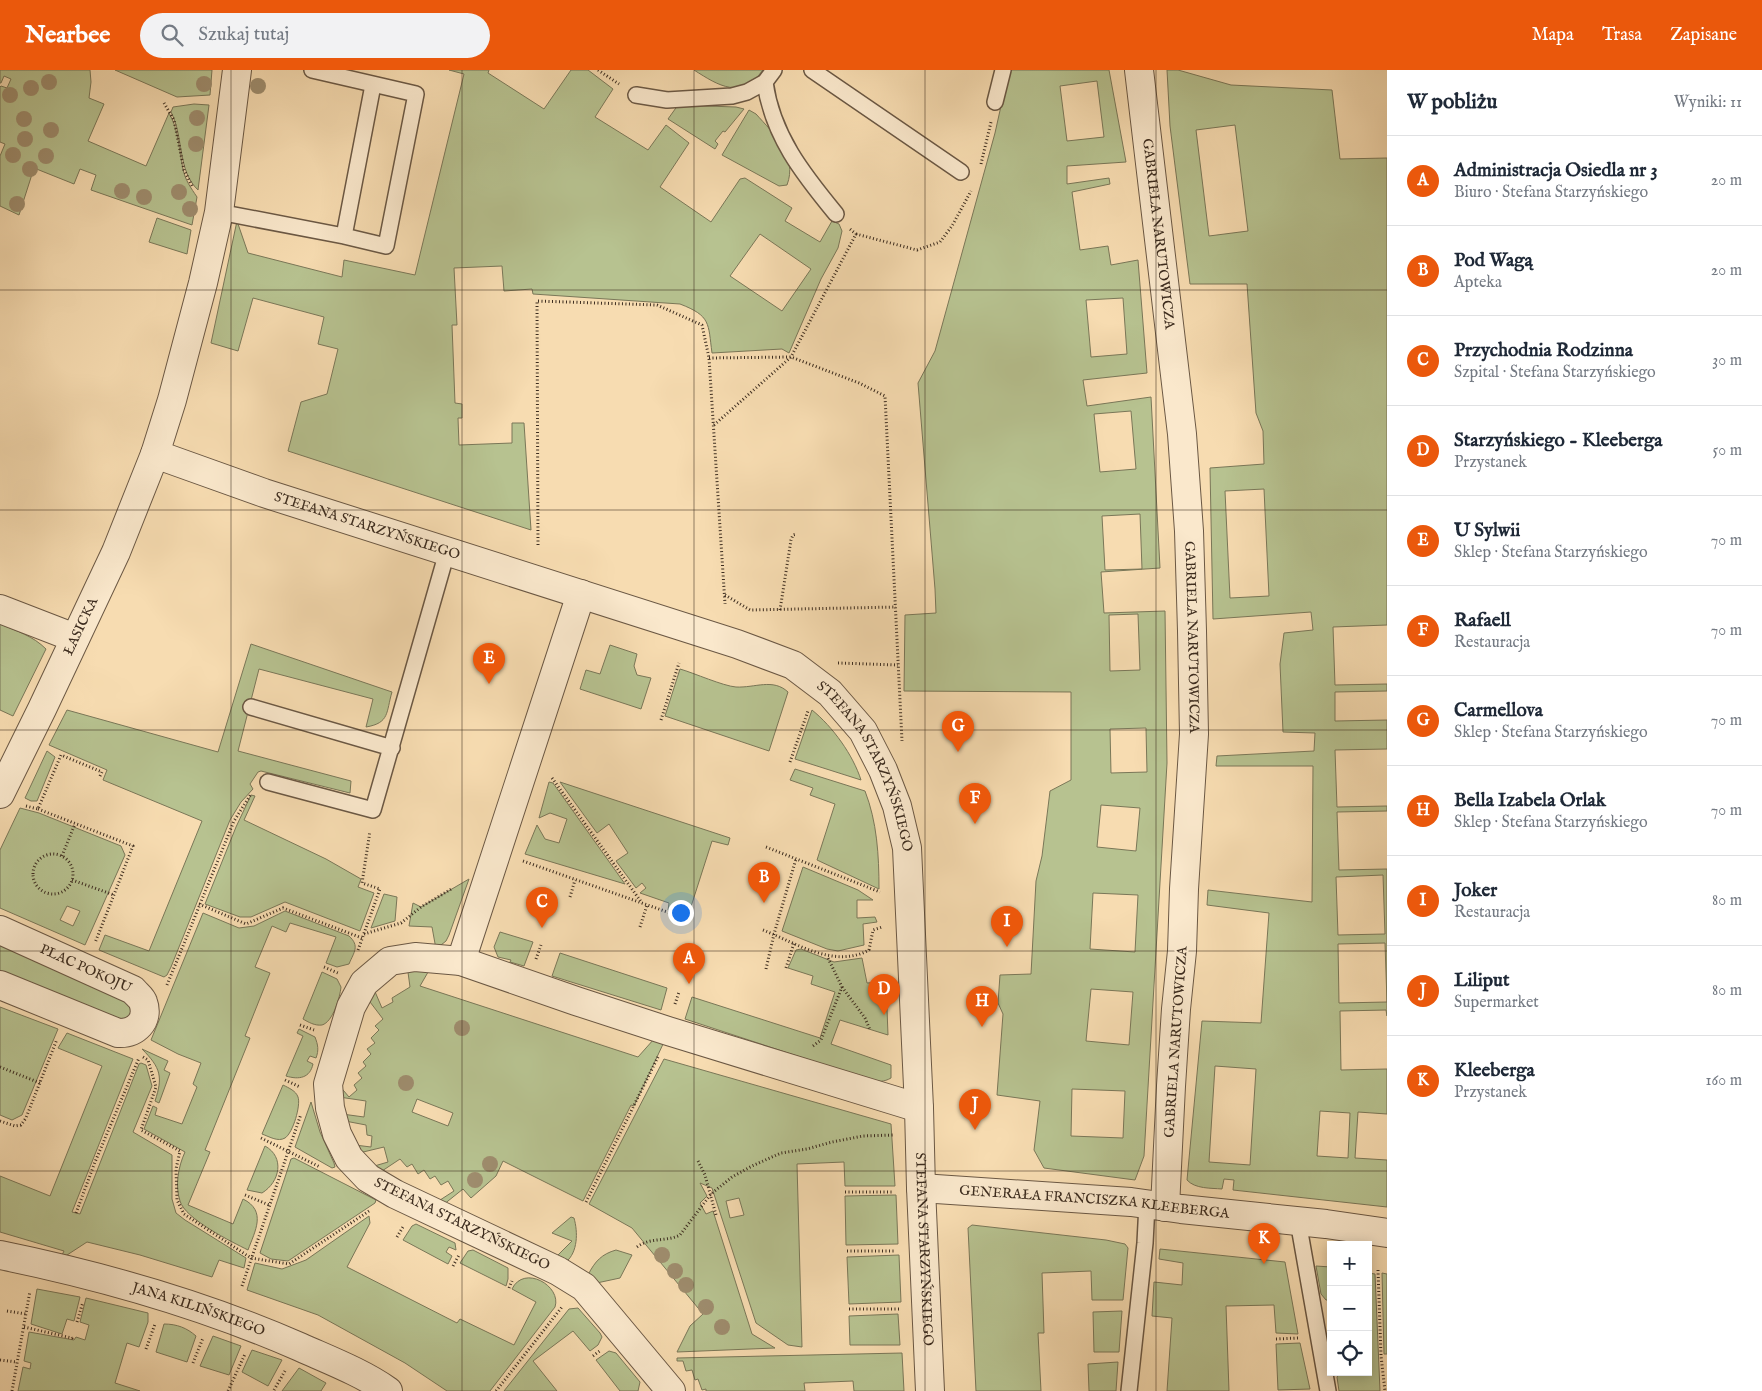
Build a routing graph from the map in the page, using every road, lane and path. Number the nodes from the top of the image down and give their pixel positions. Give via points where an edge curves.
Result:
1 (236, 70) edge
2 (312, 70) edge
3 (812, 70) edge
4 (1003, 70) edge
5 (1140, 70) edge
6 (770, 76) edge
7 (373, 85) junction
8 (636, 95) dead end
9 (996, 102) joint
10 (164, 103) dead end
11 (980, 166) dead end
12 (961, 172) dead end
13 (974, 183) dead end
14 (196, 191) dead end
15 (218, 212) junction
16 (836, 214) joint
17 (856, 234) junction
18 (344, 236) junction
19 (791, 357) junction
20 (709, 358) junction
21 (713, 425) junction
22 (155, 454) junction
23 (797, 534) dead end
24 (538, 545) dead end
25 (447, 552) junction
26 (581, 594) junction
27 (725, 595) junction
28 (725, 604) dead end
29 (896, 607) junction
30 (0, 609) edge
31 (780, 610) junction
32 (75, 638) junction
33 (679, 662) dead end
34 (836, 663) dead end
35 (898, 665) junction
36 (251, 707) dead end
37 (808, 710) dead end
38 (661, 720) dead end
39 (902, 743) dead end
40 (392, 748) junction
41 (790, 762) dead end
42 (548, 774) dead end
43 (99, 778) dead end
44 (268, 782) joint
45 (0, 794) edge
46 (24, 805) dead end
47 (38, 810) junction
48 (373, 810) junction
49 (75, 824) junction
50 (766, 847) dead end
51 (62, 856) junction
52 (796, 859) junction
53 (520, 860) dead end
54 (72, 880) junction
55 (575, 880) junction
56 (461, 884) dead end
57 (883, 894) dead end
58 (114, 895) junction
59 (570, 897) dead end
60 (199, 904) junction
61 (645, 904) junction
62 (690, 920) dead end
63 (640, 927) dead end
64 (886, 927) dead end
65 (0, 930) edge
66 (763, 930) dead end
67 (364, 934) junction
68 (774, 934) junction
69 (794, 943) junction
70 (92, 951) dead end
71 (826, 955) junction
72 (461, 961) junction
73 (786, 968) dead end
74 (766, 969) dead end
75 (0, 985) edge
76 (842, 987) junction
77 (165, 989) dead end
78 (870, 1030) dead end
79 (60, 1033) dead end
80 (808, 1050) dead end
81 (657, 1061) dead end
82 (0, 1067) edge
83 (285, 1080) dead end
84 (40, 1083) junction
85 (301, 1087) dead end
86 (920, 1108) junction
87 (0, 1121) edge
88 (898, 1135) dead end
89 (261, 1138) dead end
90 (288, 1152) dead end
91 (698, 1161) dead end
92 (911, 1190) junction
93 (845, 1192) dead end
94 (711, 1194) junction
95 (245, 1195) dead end
96 (586, 1202) dead end
97 (270, 1205) dead end
98 (376, 1206) dead end
99 (1156, 1206) junction
100 (76, 1213) dead end
101 (716, 1215) dead end
102 (1298, 1220) junction
103 (1387, 1232) edge
104 (637, 1247) dead end
105 (847, 1251) dead end
106 (904, 1251) dead end
107 (0, 1255) edge
108 (1378, 1270) dead end
109 (244, 1280) dead end
110 (32, 1283) dead end
111 (242, 1286) dead end
112 (85, 1294) dead end
113 (564, 1305) dead end
114 (849, 1309) dead end
115 (906, 1309) dead end
116 (7, 1311) dead end
117 (26, 1314) junction
118 (77, 1322) dead end
119 (155, 1322) dead end
120 (24, 1327) junction
121 (73, 1336) dead end
122 (203, 1337) dead end
123 (1303, 1338) dead end
124 (1276, 1339) dead end
125 (146, 1349) dead end
126 (247, 1350) dead end
127 (0, 1360) edge
128 (17, 1362) junction
129 (193, 1363) dead end
130 (287, 1367) dead end
131 (274, 1390) dead end
132 (12, 1391) edge
133 (228, 1391) edge
134 (388, 1391) edge
135 (496, 1391) edge
136 (671, 1391) edge
137 (930, 1391) edge
138 (1129, 1391) edge
139 (1328, 1391) edge
140 (1385, 1391) edge

1 - 15 street, ŁASICKA
2 - 7 lane
3 - 12 lane
4 - 9 lane
5 - 99 street, GABRIELA NARUTOWICZA via 1182,434 1189,531 1194,734 1182,951 1171,1086
6 - 8 lane via 747,92 732,96 667,100
6 - 16 lane via 768,101 781,135 808,181
7 - 18 lane
7 - 18 lane via 416,94 398,190 386,246
9 - 11 path
10 - 14 path via 176,126 185,173
13 - 17 path via 956,220 940,242 917,250
15 - 18 lane
15 - 22 street, ŁASICKA via 203,283
16 - 17 path
17 - 19 path
19 - 20 path
19 - 21 path
19 - 29 path via 885,396
20 - 21 path
20 - 24 path via 702,324 657,305 537,301
21 - 27 path
22 - 25 street, STEFANA STARZYŃSKIEGO
22 - 32 street, ŁASICKA via 116,552
23 - 31 path via 791,540
25 - 26 street, STEFANA STARZYŃSKIEGO
25 - 40 lane
26 - 72 street
26 - 86 street, STEFANA STARZYŃSKIEGO via 793,665 830,693 863,731 898,806 907,848
27 - 28 path
27 - 31 path via 750,610
29 - 31 path
29 - 35 path
30 - 32 street
32 - 45 street, ŁASICKA
33 - 38 path
34 - 35 path
35 - 39 path
36 - 40 lane
37 - 41 path
40 - 48 lane
42 - 61 path
43 - 47 path via 102,772 61,755
44 - 48 lane
44 - 60 path via 249,796 234,821
46 - 47 path
47 - 49 path
48 - 67 path via 362,884 380,889
49 - 51 path
49 - 58 path via 133,846
50 - 52 path
51 - 54 path via 70,864
51 - 54 path via 48,854 37,862 34,881 38,888 50,894 64,891
52 - 57 path
52 - 68 path
53 - 55 path
54 - 58 path
55 - 59 path
55 - 61 path
56 - 67 path via 421,907 401,923
58 - 70 path
60 - 67 path via 246,924 283,908 362,938
60 - 77 path
61 - 62 path
61 - 63 path
64 - 71 path via 873,930 868,950 860,954 840,958
65 - 75 street, PLAC POKOJU via 133,990 143,1001 145,1017 136,1029 118,1033
66 - 68 path
68 - 69 path
68 - 74 path
69 - 71 path
69 - 73 path
71 - 76 path
72 - 86 street, STEFANA STARZYŃSKIEGO via 668,1032
72 - 136 street, STEFANA STARZYŃSKIEGO via 415,957 390,961 364,983 351,1007 328,1084 337,1134 349,1158 368,1178 414,1204 558,1271 584,1287
76 - 78 path
76 - 80 path via 822,1040
79 - 84 path
81 - 96 path
82 - 84 path
83 - 85 path
84 - 87 path via 21,1125
86 - 92 street, STEFANA STARZYŃSKIEGO
88 - 94 path via 863,1136 781,1153 732,1177
89 - 90 path
91 - 94 path
92 - 93 path
92 - 99 street, GENERAŁA FRANCISZKA KLEEBERGA
92 - 137 street, STEFANA STARZYŃSKIEGO
94 - 101 path
94 - 104 path via 680,1235 651,1240
95 - 97 path
98 - 100 path via 289,1264 251,1258 184,1214 177,1200 176,1169 180,1151 141,1130 156,1087 148,1060 140,1055
99 - 102 street, GENERAŁA FRANCISZKA KLEEBERGA
99 - 138 lane via 1144,1243
102 - 103 street, GENERAŁA FRANCISZKA KLEEBERGA
102 - 139 lane
105 - 106 path
107 - 134 street, JANA KILIŃSKIEGO via 111,1281 185,1303 284,1340
108 - 140 path
109 - 111 path
110 - 117 path
112 - 118 path
113 - 135 path
114 - 115 path
116 - 117 path
117 - 120 path
119 - 125 path
120 - 121 path
120 - 128 path
122 - 129 path
123 - 124 path
126 - 133 path
127 - 128 path
128 - 132 path
130 - 131 path

